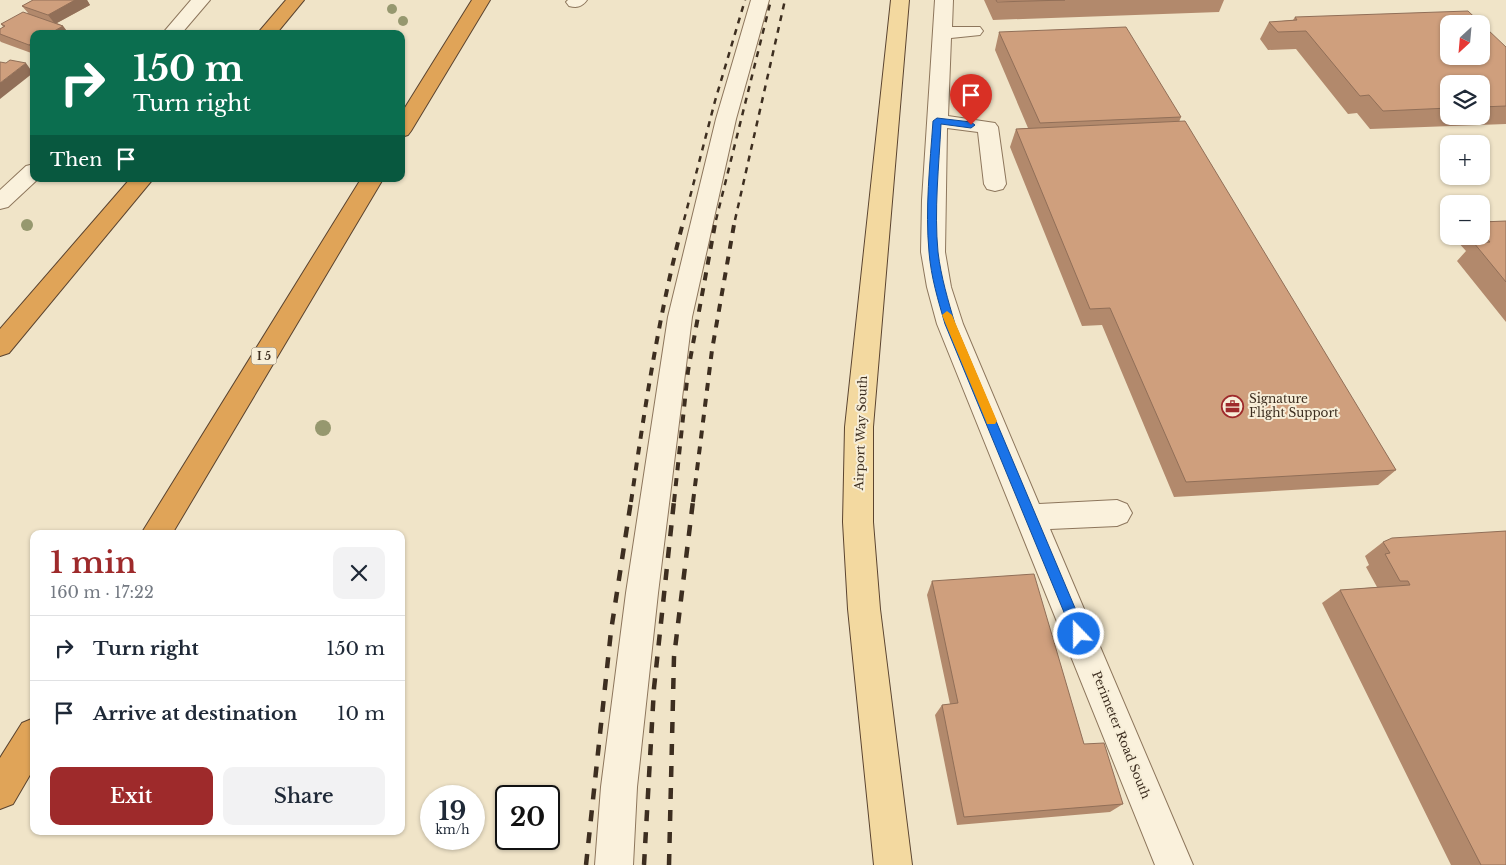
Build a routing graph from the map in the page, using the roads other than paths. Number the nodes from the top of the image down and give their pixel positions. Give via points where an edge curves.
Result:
1 (201, 0) edge
2 (295, 0) edge
3 (481, 0) edge
4 (760, 0) edge
5 (900, 0) edge
6 (944, 0) edge
7 (175, 30) edge
8 (269, 30) edge
9 (974, 32) dead end
10 (942, 33) junction
11 (937, 121) junction
12 (405, 124) edge
13 (30, 176) edge
14 (139, 182) edge
15 (370, 182) edge
16 (995, 184) dead end
17 (0, 202) edge
18 (0, 346) edge
19 (1117, 513) dead end
20 (1031, 517) junction
21 (158, 530) edge
22 (30, 742) edge
23 (0, 791) edge
24 (614, 865) edge
25 (893, 865) edge
26 (1174, 865) edge

1 - 7 street
2 - 8 highway
3 - 12 highway
4 - 24 street via 726,119 680,317 621,768
5 - 25 main road, Airport Way South via 859,428 858,522 864,609
6 - 10 street, Perimeter Road South
9 - 10 street
10 - 11 street, Perimeter Road South
11 - 16 street via 988,127
11 - 20 street, Perimeter Road South via 932,200 933,252 940,287 950,324
13 - 17 street
14 - 18 highway
15 - 21 highway, I 5
19 - 20 street
20 - 26 street, Perimeter Road South
22 - 23 highway

